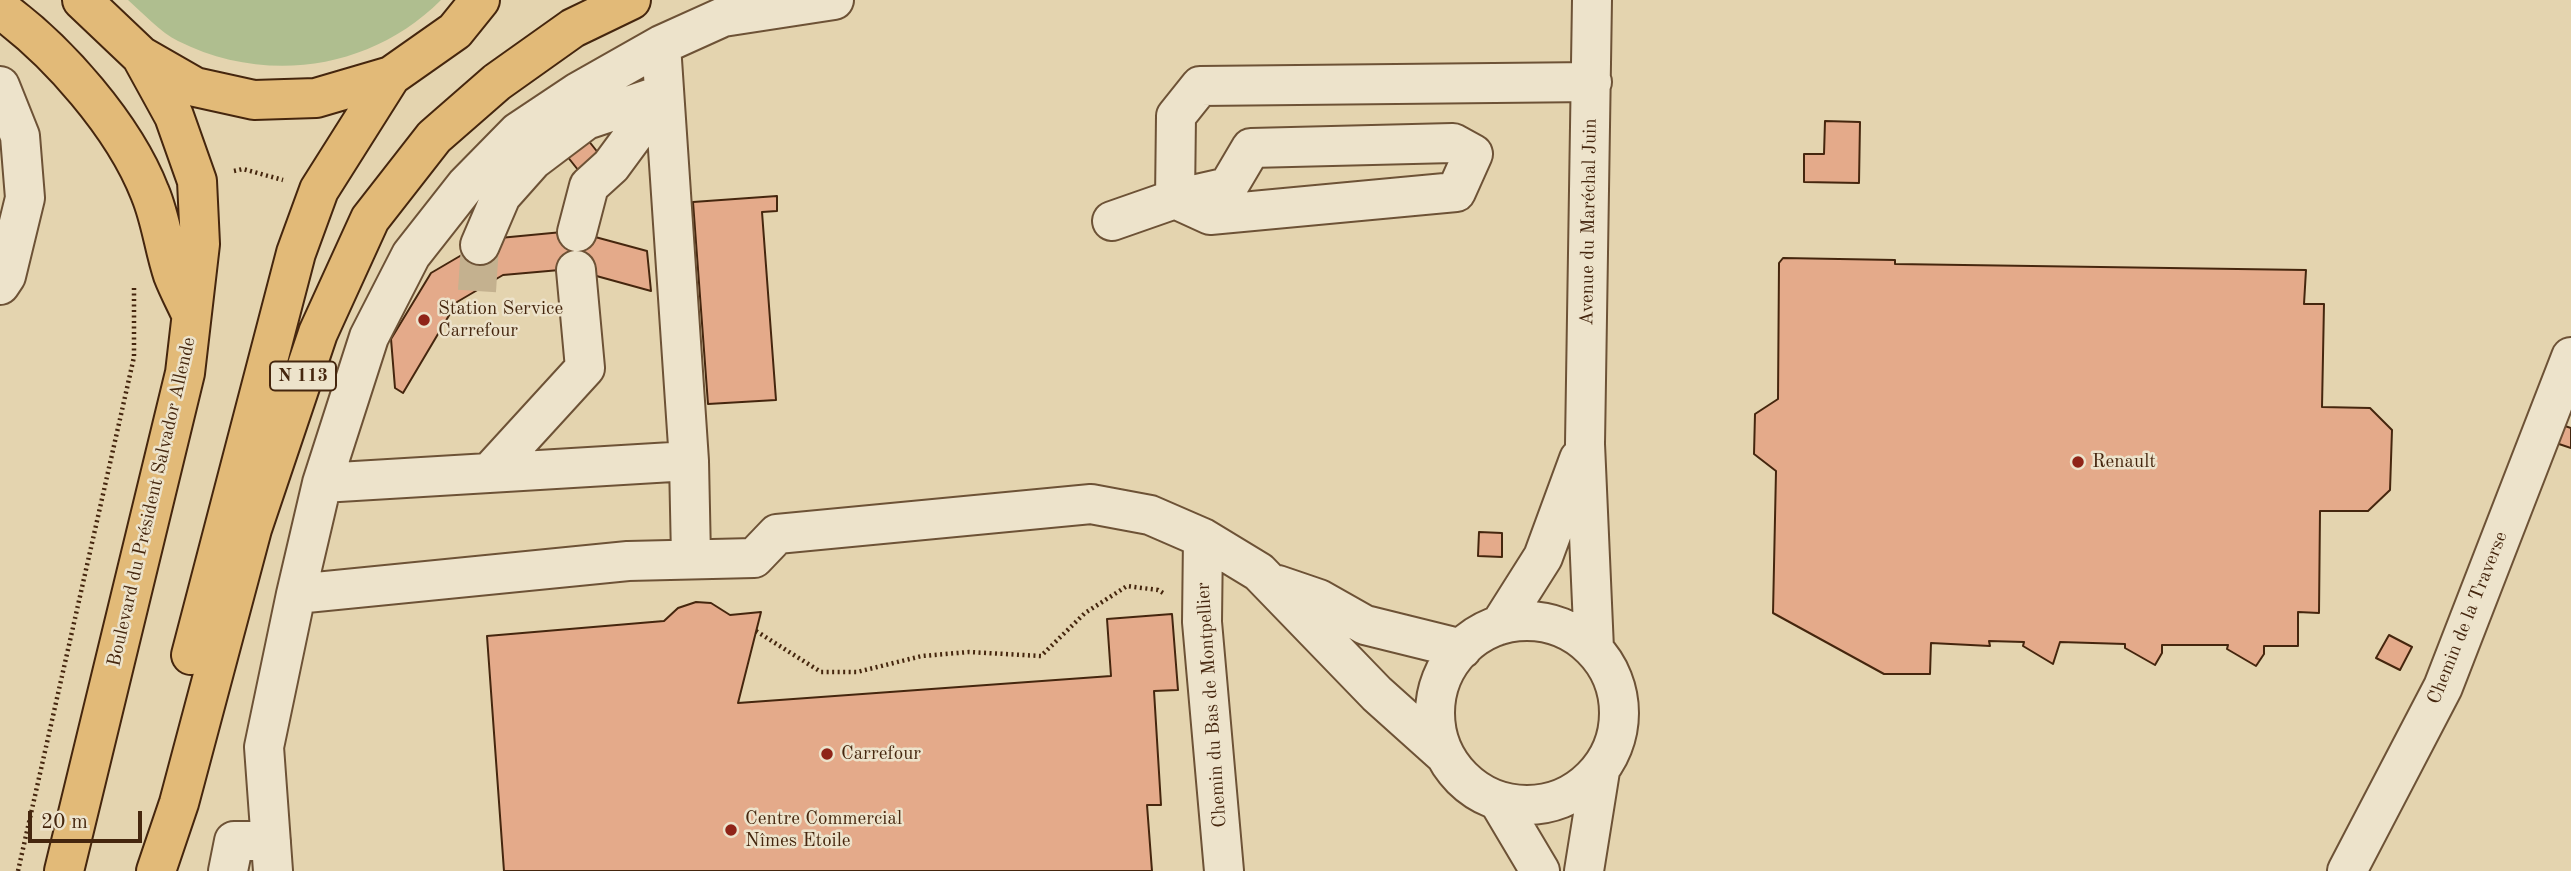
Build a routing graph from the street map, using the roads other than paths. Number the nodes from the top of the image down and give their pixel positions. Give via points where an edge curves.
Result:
1 (82, 0) edge
2 (480, 0) edge
3 (631, 0) edge
4 (834, 0) edge
5 (1592, 0) edge
6 (0, 9) edge
7 (661, 45) junction
8 (141, 56) junction
9 (391, 76) junction
10 (1592, 82) junction
11 (0, 86) edge
12 (664, 94) junction
13 (1175, 199) junction
14 (1111, 221) dead end
15 (576, 232) dead end
16 (480, 245) tunnel mouth
17 (576, 270) dead end
18 (0, 285) edge
19 (193, 318) junction
20 (2571, 357) edge
21 (1585, 444) junction
22 (689, 461) junction
23 (489, 473) junction
24 (322, 483) junction
25 (1203, 538) junction
26 (691, 557) junction
27 (1269, 582) junction
28 (296, 594) junction
29 (1500, 625) junction
30 (1462, 649) junction
31 (1594, 649) junction
32 (1445, 755) junction
33 (1600, 771) junction
34 (1499, 802) junction
35 (272, 856) edge
36 (64, 871) edge
37 (136, 871) edge
38 (156, 871) edge
39 (228, 871) edge
40 (1224, 871) edge
41 (1540, 871) edge
42 (1584, 871) edge
43 (2347, 871) edge

1 - 8 main road
2 - 9 main road via 455,31
3 - 38 main road, N 113 via 573,28 497,82 434,137 370,219 318,333 252,529 179,803
4 - 7 street via 723,18
5 - 10 street, Avenue du Maréchal Juin
6 - 19 main road via 32,32 134,156 151,195 173,276
7 - 12 street
7 - 24 street via 518,132 467,185 411,255 369,337
8 - 9 main road via 195,87 254,100 316,99
8 - 19 main road, Boulevard du Président Salvador Allende via 174,116 197,181 200,244
9 - 37 main road via 319,190 296,253
10 - 13 street via 1200,86 1176,116
10 - 21 street, Avenue du Maréchal Juin
11 - 18 street via 20,136 25,198
12 - 15 street via 611,166 589,187
12 - 16 street via 586,120 533,160 501,196
12 - 22 street
13 - 13 street via 1210,215 1456,192 1472,154 1453,143 1251,148 1227,187
13 - 14 street
17 - 23 street via 585,368
19 - 36 main road, Boulevard du Président Salvador Allende via 185,373
20 - 43 street, Chemin de la Traverse via 2443,687
21 - 29 street, Avenue du Maréchal Juin via 1543,557
21 - 31 street, Avenue du Maréchal Juin
22 - 23 street
22 - 26 street
23 - 24 street
24 - 28 street
25 - 26 street via 1150,515 1091,504 777,534 754,558
25 - 27 street
25 - 40 street, Chemin du Bas de Montpellier via 1202,622
26 - 28 street
27 - 30 street via 1319,599 1364,625
27 - 32 street via 1377,694
28 - 35 street via 264,747
29 - 30 street
29 - 31 street via 1550,624 1574,633
30 - 32 street via 1444,673 1436,701 1437,734
31 - 33 street via 1609,670 1619,720 1613,747
32 - 34 street via 1458,775
33 - 34 street via 1579,790 1555,802 1527,806
33 - 42 street
34 - 41 street
35 - 39 street via 234,841

